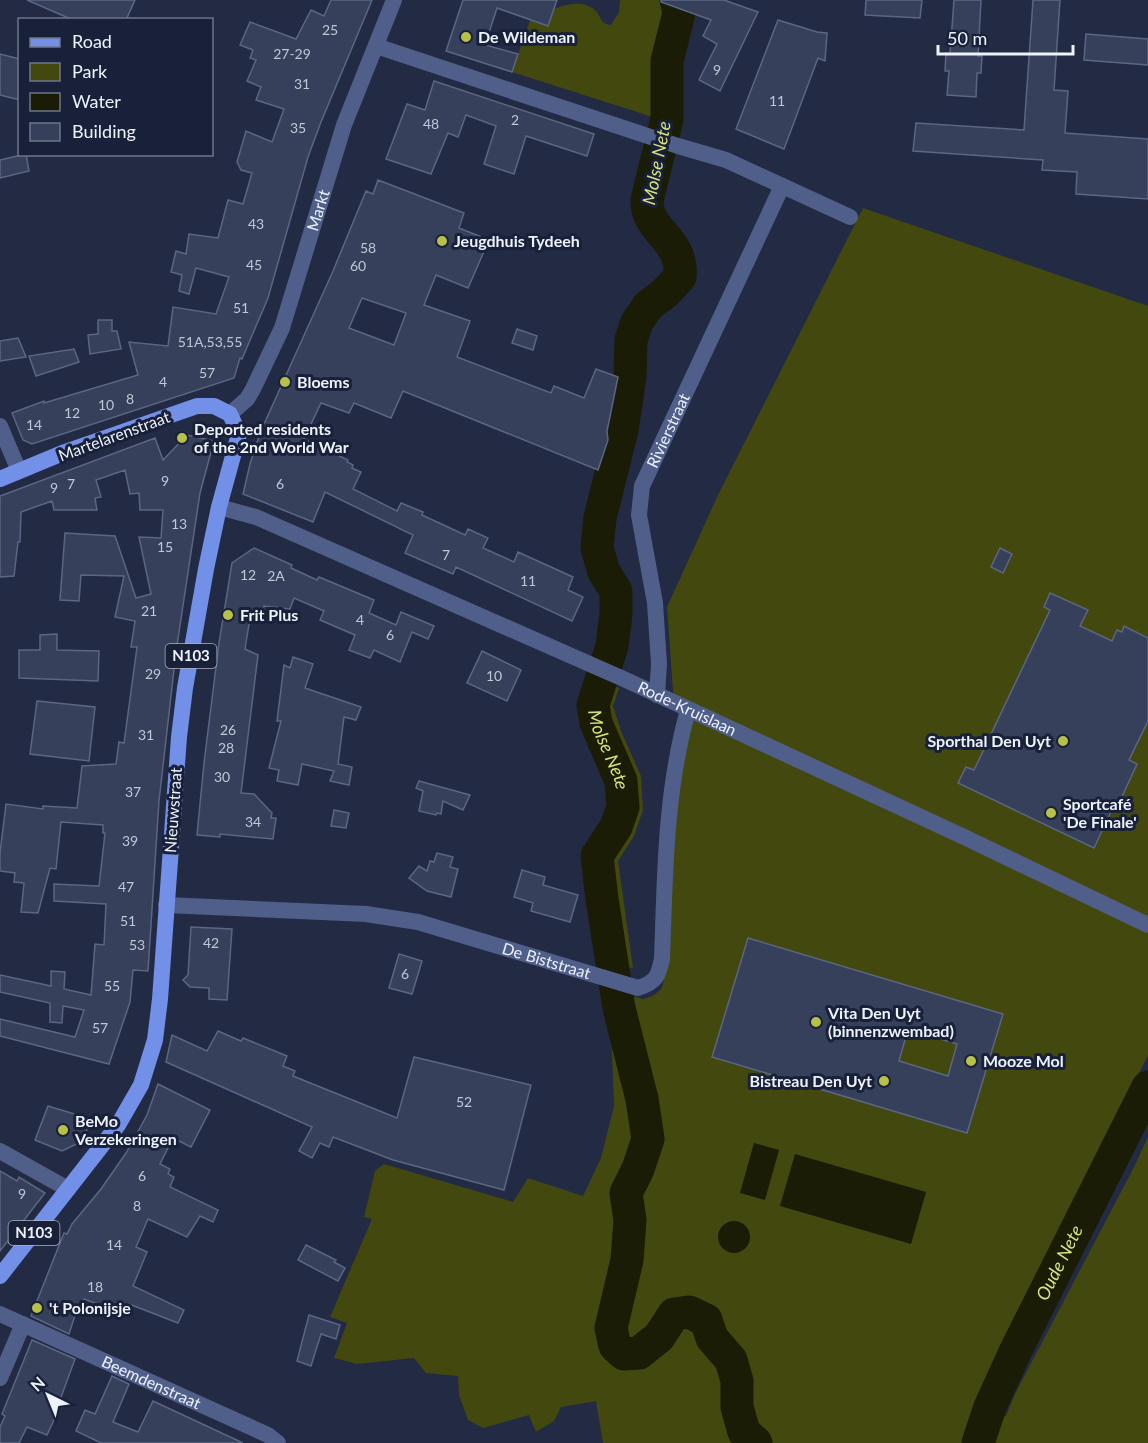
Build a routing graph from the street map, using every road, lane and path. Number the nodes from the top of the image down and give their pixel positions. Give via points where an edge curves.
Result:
1 (393, 0) edge
2 (376, 46) junction
3 (782, 186) junction
4 (850, 218) dead end
5 (230, 414) junction
6 (0, 426) edge
7 (19, 471) junction
8 (0, 478) edge
9 (219, 507) junction
10 (657, 695) junction
11 (688, 710) junction
12 (166, 905) junction
13 (1148, 926) edge
14 (0, 1151) edge
15 (68, 1189) junction
16 (0, 1276) edge
17 (0, 1314) edge
18 (23, 1324) junction
19 (0, 1378) edge
20 (278, 1443) edge

1 - 2 street, Markt
2 - 3 street via 726,160
2 - 5 street, Markt via 344,125 282,328 247,399
3 - 4 street
3 - 10 street, Rivierstraat via 642,486 639,515 655,603
5 - 7 main road, Martelarenstraat via 214,406 197,406
5 - 9 main road, Nieuwstraat / N103 via 239,434
6 - 7 street
7 - 8 main road, Martelarenstraat
9 - 10 street, Rode-Kruislaan via 256,517
9 - 12 main road, Nieuwstraat / N103 via 185,688
10 - 11 street, Rode-Kruislaan
11 - 12 street, De Biststraat via 668,813 662,959 659,973 651,983 638,988 418,922 366,914
11 - 13 street, Rode-Kruislaan
12 - 15 main road, Nieuwstraat / N103 via 155,1040 141,1085 118,1125
14 - 15 street
15 - 16 main road, N103
17 - 18 street, Beemdenstraat
18 - 19 street
18 - 20 street, Beemdenstraat via 268,1435

